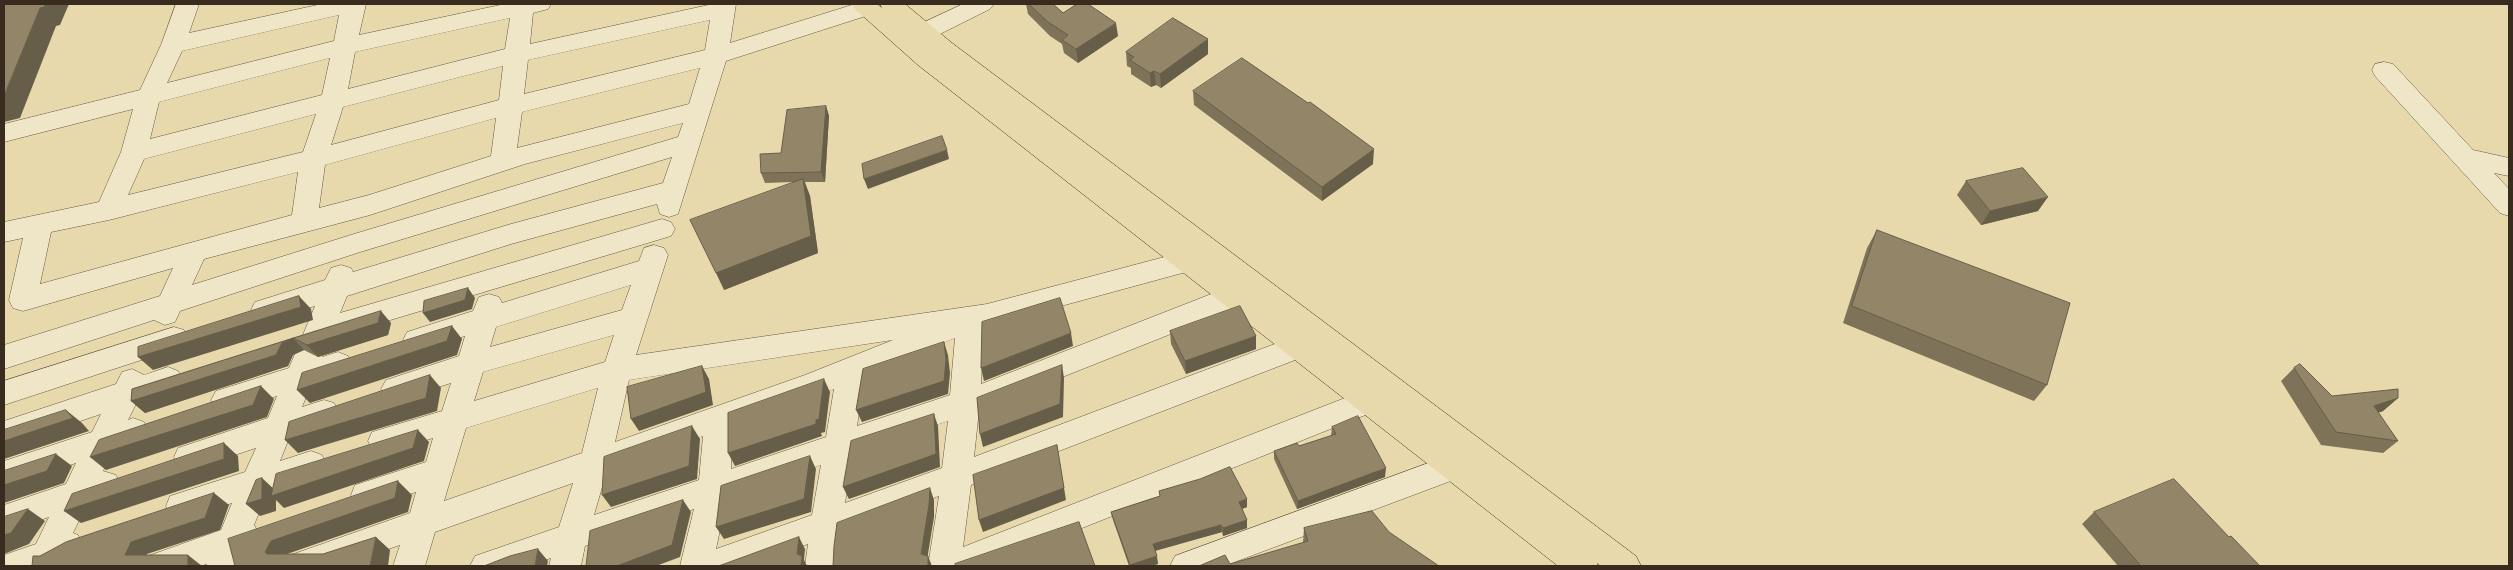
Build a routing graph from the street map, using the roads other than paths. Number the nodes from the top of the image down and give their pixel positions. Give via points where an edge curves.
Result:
1 (187, 4) edge
2 (354, 4) edge
3 (982, 4) edge
4 (529, 5) edge
5 (874, 5) edge
6 (724, 6) edge
7 (924, 32) junction
8 (173, 45) junction
9 (345, 46) junction
10 (515, 55) junction
11 (716, 56) junction
12 (2384, 70) dead end
13 (148, 98) junction
14 (334, 99) junction
15 (509, 106) junction
16 (699, 110) junction
17 (4, 133) edge
18 (689, 143) junction
19 (134, 152) junction
20 (537, 152) junction
21 (2465, 158) junction
22 (313, 159) junction
23 (503, 162) junction
24 (2509, 167) edge
25 (674, 190) junction
26 (523, 193) junction
27 (370, 205) junction
28 (2509, 206) edge
29 (108, 210) junction
30 (304, 222) junction
31 (39, 224) junction
32 (662, 229) junction
33 (4, 232) edge
34 (511, 234) junction
35 (354, 244) junction
36 (194, 251) junction
37 (1187, 262) junction
38 (650, 268) junction
39 (497, 278) junction
40 (336, 288) junction
41 (1234, 297) junction
42 (170, 304) junction
43 (243, 317) edge
44 (485, 318) junction
45 (634, 318) junction
46 (979, 318) junction
47 (318, 330) junction
48 (196, 331) edge
49 (291, 339) edge
50 (150, 346) junction
51 (392, 347) edge
52 (1298, 347) junction
53 (365, 356) edge
54 (4, 357) edge
55 (471, 364) junction
56 (852, 369) junction
57 (617, 370) junction
58 (190, 372) edge
59 (300, 376) junction
60 (127, 391) junction
61 (4, 393) edge
62 (1368, 401) junction
63 (966, 402) junction
64 (197, 410) edge
65 (719, 418) junction
66 (454, 419) junction
67 (159, 422) edge
68 (279, 427) junction
69 (4, 434) edge
70 (103, 441) junction
71 (839, 446) junction
72 (595, 461) junction
73 (160, 466) edge
74 (1453, 467) junction
75 (438, 471) junction
76 (4, 474) edge
77 (132, 476) edge
78 (958, 476) junction
79 (257, 481) junction
80 (714, 488) junction
81 (77, 494) junction
82 (336, 505) edge
83 (156, 514) edge
84 (4, 520) edge
85 (423, 521) junction
86 (826, 524) junction
87 (270, 527) edge
88 (92, 536) edge
89 (572, 536) junction
90 (228, 553) edge
91 (44, 561) edge
92 (12, 566) edge
93 (159, 566) edge
94 (299, 566) edge
95 (409, 566) edge
96 (486, 566) edge
97 (565, 566) edge
98 (696, 566) edge
99 (709, 566) edge
100 (821, 566) edge
101 (944, 566) edge
102 (951, 566) edge
103 (1186, 566) edge
104 (1582, 566) edge
105 (1625, 566) edge

1 - 8 street
2 - 8 street
2 - 9 street
3 - 7 street
4 - 9 street
4 - 10 street
5 - 7 highway
5 - 11 street
5 - 37 highway via 926,59
6 - 10 street
6 - 11 street
7 - 105 highway
8 - 13 street
9 - 13 street
9 - 14 street
10 - 14 street
10 - 15 street
11 - 15 street
11 - 16 street
12 - 21 street
13 - 17 street
13 - 19 street
14 - 19 street
14 - 22 street
15 - 22 street
15 - 23 street
16 - 18 street
16 - 20 street
18 - 25 street
18 - 26 street
19 - 29 street
20 - 23 street
20 - 26 street
21 - 24 street
21 - 28 street
22 - 29 street
22 - 30 street
23 - 27 street
25 - 32 street
25 - 34 street
26 - 34 street
26 - 35 street
27 - 30 street
27 - 35 street
29 - 31 street
30 - 36 street
31 - 33 street
31 - 36 street via 22,300
32 - 38 street
32 - 39 street
34 - 39 street
34 - 40 street
35 - 40 street
35 - 42 street
36 - 42 street
37 - 41 highway
37 - 46 street
38 - 44 street
38 - 45 street
39 - 44 street
39 - 47 street
40 - 43 street
40 - 47 street
41 - 52 highway
41 - 63 street
42 - 50 street
42 - 54 street
44 - 51 street
44 - 55 street
45 - 55 street
45 - 57 street
46 - 56 street
46 - 57 street
46 - 63 street
47 - 49 street
47 - 59 street
48 - 50 street
50 - 60 street
50 - 61 street
52 - 62 highway
52 - 78 street
53 - 59 street
55 - 66 street
55 - 68 street
56 - 65 street
56 - 71 street
57 - 66 street
57 - 72 street
58 - 60 street
59 - 64 street
59 - 68 street
60 - 69 street
60 - 70 street
62 - 74 highway
62 - 102 street
63 - 71 street
63 - 78 street
65 - 72 street
65 - 80 street
66 - 75 street
66 - 79 street
67 - 70 street
68 - 73 street
68 - 79 street
70 - 76 street
70 - 81 street
71 - 80 street
71 - 86 street
72 - 85 street
72 - 89 street
74 - 103 street
74 - 104 highway
75 - 82 street
75 - 85 street
77 - 81 street
78 - 86 street
78 - 101 street
79 - 83 street
79 - 90 street
80 - 89 street
80 - 98 street
81 - 84 street
81 - 91 street
85 - 94 street
85 - 95 street
86 - 99 street
86 - 100 street
87 - 90 street
88 - 91 street
89 - 96 street
89 - 97 street
90 - 93 street
91 - 92 street

